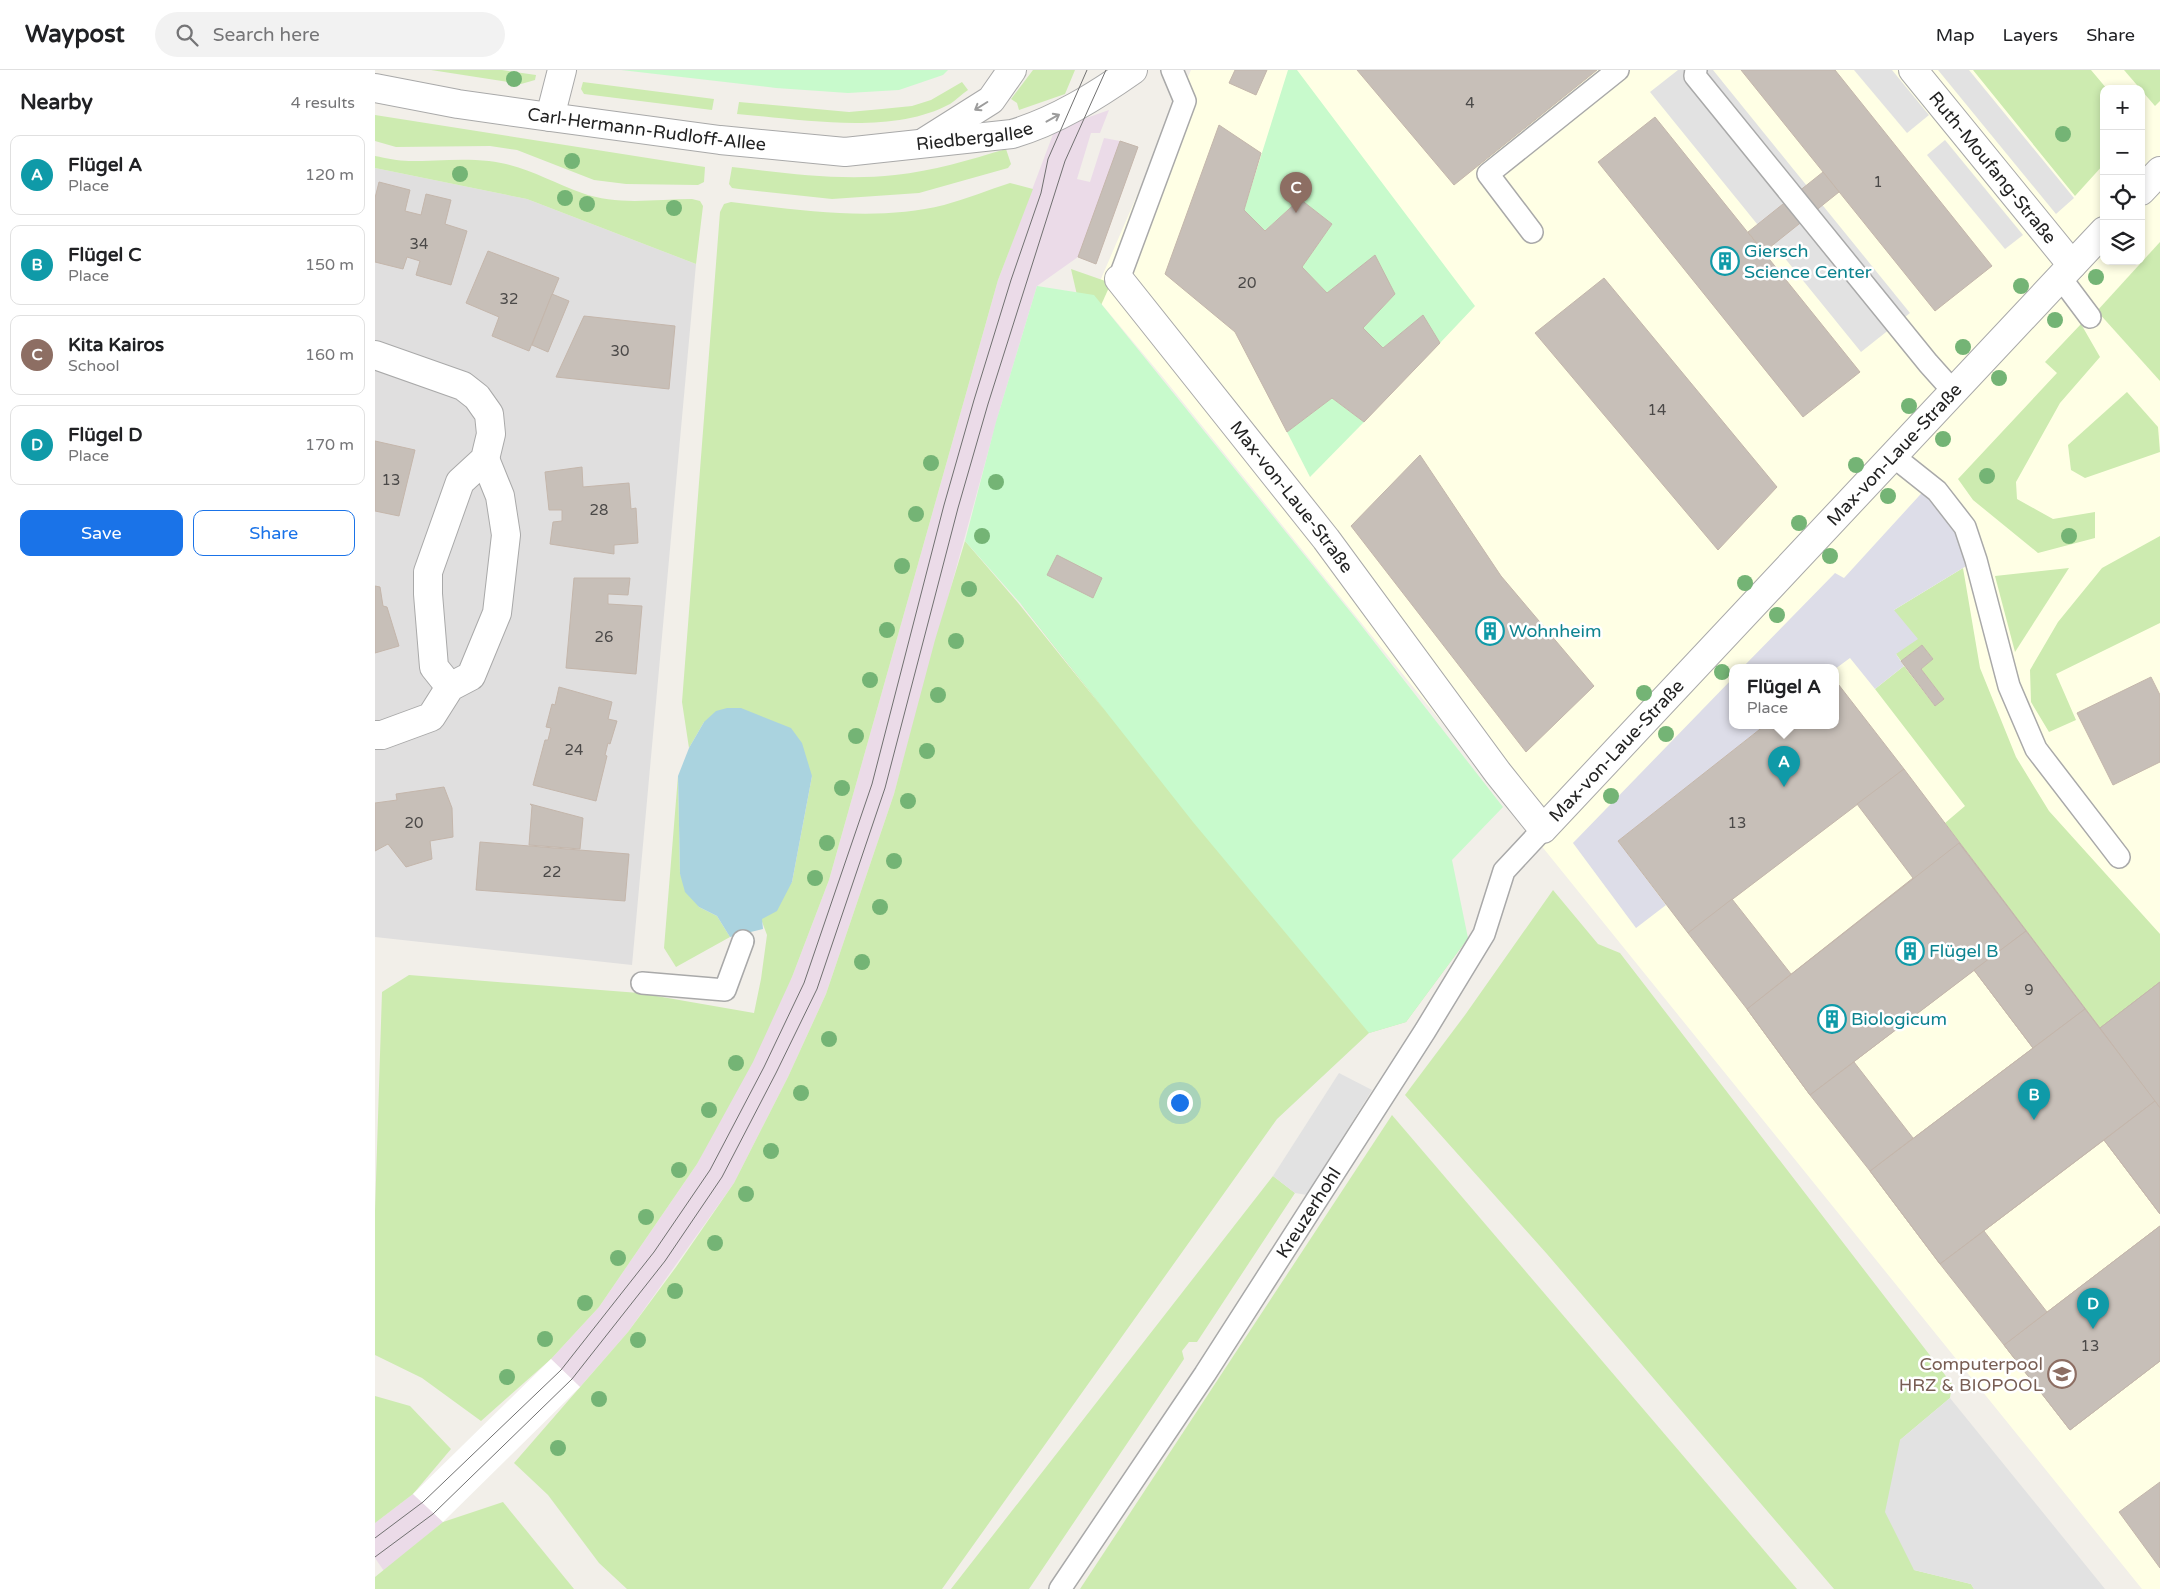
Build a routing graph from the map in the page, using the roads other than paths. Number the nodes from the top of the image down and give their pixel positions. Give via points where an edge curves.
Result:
1 (563, 70) edge
2 (1012, 70) edge
3 (1133, 70) edge
4 (1172, 70) edge
5 (1619, 70) edge
6 (1696, 70) edge
7 (1913, 70) edge
8 (375, 88) edge
9 (550, 118) junction
10 (921, 144) junction
11 (2160, 171) edge
12 (2145, 187) edge
13 (1532, 232) dead end
14 (2100, 235) edge
15 (2066, 271) junction
16 (1119, 279) joint
17 (2090, 317) dead end
18 (375, 355) edge
19 (1953, 391) junction
20 (1893, 456) junction
21 (485, 459) junction
22 (450, 687) junction
23 (375, 734) edge
24 (1543, 829) junction
25 (2119, 858) dead end
26 (743, 941) dead end
27 (642, 983) dead end
28 (1060, 1589) edge

1 - 9 street
2 -> 10 street, Riedbergallee via 991,100
10 -> 3 street, Riedbergallee via 1012,134 1037,127 1096,96
4 - 16 lane via 1185,101
5 - 13 lane via 1488,174
6 - 19 lane via 1695,76
7 - 15 street, Ruth-Moufang-Straße
8 - 9 street, Carl-Hermann-Rudloff-Allee
9 - 10 street, Carl-Hermann-Rudloff-Allee via 845,152
11 - 12 street
14 - 15 street, Max-von-Laue-Straße
15 - 17 lane
15 - 19 street, Max-von-Laue-Straße
16 - 24 street, Max-von-Laue-Straße via 1326,539
18 - 21 street via 463,386 477,397 489,414 491,434
19 - 20 street, Max-von-Laue-Straße
20 - 24 street, Max-von-Laue-Straße
20 - 25 lane via 1937,491 1965,527 2009,686 2036,749
21 - 22 street via 500,496 506,535 497,613 471,676
21 - 22 street via 460,482 428,572 434,668
22 - 23 street via 431,718 382,735
24 - 28 lane, Kreuzerhohl via 1504,871 1484,934 1425,1030 1205,1374
26 - 27 lane via 725,990

